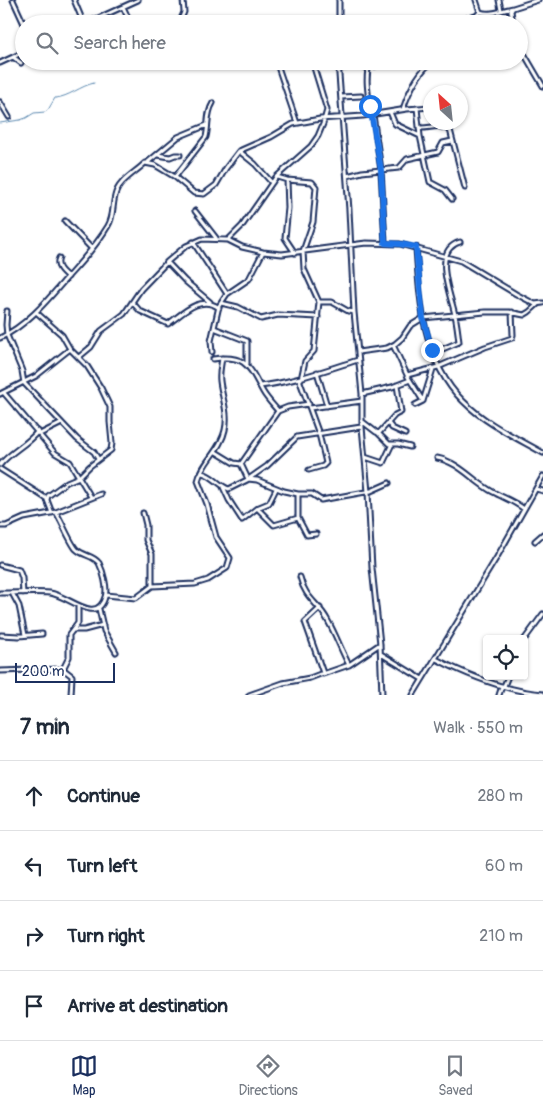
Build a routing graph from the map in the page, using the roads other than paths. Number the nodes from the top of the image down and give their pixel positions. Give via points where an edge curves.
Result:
1 (13, 0) edge
2 (74, 0) edge
3 (138, 0) edge
4 (183, 0) edge
5 (339, 0) edge
6 (476, 0) edge
7 (500, 0) edge
8 (538, 0) edge
9 (123, 7) junction
10 (513, 8) junction
11 (501, 10) junction
12 (480, 12) junction
13 (20, 15) edge
14 (80, 15) edge
15 (105, 15) edge
16 (127, 15) edge
17 (183, 15) edge
18 (339, 15) edge
19 (477, 15) edge
20 (512, 15) edge
21 (13, 57) edge
22 (528, 60) edge
23 (0, 63) edge
24 (279, 70) edge
25 (315, 70) edge
26 (338, 70) edge
27 (368, 70) edge
28 (425, 70) edge
29 (543, 86) edge
30 (361, 96) dead end
31 (341, 97) junction
32 (0, 102) edge
33 (213, 103) dead end
34 (423, 107) edge
35 (417, 108) junction
36 (403, 109) junction
37 (390, 112) junction
38 (372, 115) junction
39 (341, 116) junction
40 (9, 117) dead end
41 (325, 118) junction
42 (297, 123) junction
43 (207, 125) junction
44 (419, 128) junction
45 (423, 128) edge
46 (450, 130) edge
47 (420, 136) junction
48 (452, 141) junction
49 (240, 151) junction
50 (157, 155) junction
51 (180, 155) dead end
52 (424, 155) junction
53 (147, 162) junction
54 (381, 170) junction
55 (347, 176) junction
56 (175, 177) junction
57 (276, 177) junction
58 (287, 180) junction
59 (272, 183) junction
60 (465, 188) dead end
61 (452, 199) dead end
62 (195, 212) dead end
63 (65, 222) dead end
64 (216, 239) junction
65 (228, 240) junction
66 (193, 242) junction
67 (460, 242) dead end
68 (385, 243) junction
69 (350, 245) junction
70 (416, 247) junction
71 (92, 250) junction
72 (303, 251) junction
73 (263, 252) junction
74 (295, 253) junction
75 (445, 256) junction
76 (59, 258) dead end
77 (167, 262) junction
78 (68, 278) junction
79 (227, 294) junction
80 (132, 302) junction
81 (210, 302) junction
82 (319, 302) junction
83 (221, 303) junction
84 (543, 303) edge
85 (538, 304) junction
86 (219, 308) junction
87 (7, 310) dead end
88 (36, 312) junction
89 (354, 312) junction
90 (512, 312) junction
91 (455, 315) junction
92 (318, 317) junction
93 (423, 318) junction
94 (214, 328) junction
95 (7, 335) junction
96 (0, 338) edge
97 (393, 345) junction
98 (70, 349) junction
99 (212, 352) dead end
100 (358, 352) junction
101 (433, 353) junction
102 (79, 357) junction
103 (222, 358) junction
104 (214, 359) dead end
105 (358, 360) junction
106 (247, 364) junction
107 (438, 367) junction
108 (434, 369) junction
109 (317, 372) junction
110 (407, 375) junction
111 (300, 379) junction
112 (410, 380) junction
113 (24, 383) junction
114 (397, 385) junction
115 (260, 386) junction
116 (2, 393) edge
117 (362, 394) junction
118 (362, 401) junction
119 (423, 401) junction
120 (415, 405) dead end
121 (310, 406) junction
122 (327, 406) junction
123 (278, 411) junction
124 (362, 421) junction
125 (62, 423) junction
126 (388, 423) junction
127 (362, 427) junction
128 (39, 432) junction
129 (377, 433) junction
130 (319, 434) junction
131 (405, 434) dead end
132 (392, 444) junction
133 (410, 447) dead end
134 (216, 452) junction
135 (543, 453) edge
136 (365, 457) junction
137 (437, 458) dead end
138 (98, 459) junction
139 (241, 464) junction
140 (0, 465) edge
141 (0, 469) edge
142 (309, 470) dead end
143 (202, 473) junction
144 (543, 476) edge
145 (79, 477) junction
146 (248, 479) junction
147 (389, 482) dead end
148 (222, 487) junction
149 (536, 488) junction
150 (276, 489) junction
151 (543, 491) edge
152 (368, 492) junction
153 (101, 494) dead end
154 (298, 494) junction
155 (91, 497) junction
156 (47, 500) junction
157 (257, 508) junction
158 (524, 508) junction
159 (54, 513) junction
160 (143, 513) dead end
161 (298, 518) junction
162 (0, 526) edge
163 (316, 534) dead end
164 (543, 534) edge
165 (535, 541) dead end
166 (0, 565) edge
167 (300, 577) dead end
168 (152, 586) junction
169 (0, 592) edge
170 (11, 593) junction
171 (23, 593) junction
172 (106, 595) junction
173 (78, 606) junction
174 (320, 608) junction
175 (99, 609) junction
176 (543, 614) edge
177 (103, 625) junction
178 (74, 630) junction
179 (42, 634) dead end
180 (1, 635) edge
181 (528, 635) edge
182 (25, 636) junction
183 (380, 644) junction
184 (116, 652) dead end
185 (380, 654) junction
186 (436, 659) junction
187 (349, 664) junction
188 (63, 669) junction
189 (0, 672) edge
190 (322, 674) junction
191 (422, 679) junction
192 (506, 680) edge
193 (503, 686) junction
194 (543, 694) edge
195 (72, 695) edge
196 (249, 695) edge
197 (382, 695) edge
198 (413, 695) edge
199 (499, 695) edge

1 - 13 street
2 - 14 street
3 - 9 street
4 - 17 street
5 - 18 street
6 - 12 street
7 - 11 street
8 - 10 street
9 - 15 street
9 - 16 street
10 - 11 street
10 - 20 street
11 - 12 street
12 - 19 street
21 - 23 street
22 - 29 street
24 - 42 street
25 - 41 street via 326,105
26 - 31 street
27 - 38 street via 366,89
28 - 36 street
30 - 31 street
31 - 39 street
32 - 40 street
33 - 43 street
34 - 35 street
35 - 36 street
35 - 44 street
36 - 37 street
37 - 38 street
37 - 47 street via 397,125
38 - 39 street
38 - 54 street
39 - 41 street
39 - 55 street
41 - 42 street
41 - 57 street via 311,146
42 - 49 street
43 - 50 street via 178,137
43 - 56 street via 206,137
44 - 45 street
44 - 47 street
46 - 48 street
47 - 52 street
48 - 52 street via 443,143 438,152
48 - 60 street
49 - 56 street via 216,185 204,194 194,194
49 - 59 street
50 - 51 street
50 - 53 street
52 - 54 street via 407,160 399,168
52 - 61 street via 430,182 445,190
53 - 56 street
53 - 71 street via 126,178 116,192 112,218
54 - 55 street
54 - 68 street
55 - 69 street
57 - 58 street
57 - 59 street
58 - 72 street via 312,182 316,187 313,222
58 - 74 street via 285,238
59 - 65 street via 242,226
62 - 64 street
63 - 71 street
64 - 65 street
64 - 66 street
65 - 73 street
66 - 77 street
66 - 79 street
67 - 75 street via 450,247
68 - 69 street
68 - 70 street
69 - 72 street
69 - 89 street
70 - 75 street
70 - 93 street
71 - 78 street
72 - 74 street
72 - 82 street via 304,269
73 - 74 street
73 - 79 street via 249,279
75 - 85 street via 464,262
75 - 91 street via 446,280
76 - 78 street via 58,266
77 - 80 street
77 - 81 street
78 - 88 street
79 - 83 street
80 - 81 street via 140,311 168,324 181,313
80 - 102 street via 124,314 101,331 91,347
81 - 86 street
82 - 89 street via 332,302
82 - 92 street
83 - 86 street
83 - 92 street via 238,307 261,319 278,315
84 - 85 street
85 - 90 street via 524,315
86 - 94 street
87 - 95 street
88 - 95 street
88 - 98 street via 56,329
89 - 100 street
90 - 91 street
90 - 107 street via 512,338
91 - 93 street
91 - 101 street via 459,342
92 - 111 street via 314,351 305,361
93 - 97 street via 410,326
93 - 101 street
94 - 99 street
94 - 106 street via 247,341
95 - 96 street
95 - 113 street
97 - 100 street
97 - 110 street
98 - 102 street
98 - 113 street
100 - 105 street
101 - 107 street
102 - 138 street via 94,376 110,407 112,448
103 - 104 street
103 - 106 street
103 - 134 street via 220,381 227,419
105 - 109 street
105 - 117 street
106 - 115 street
107 - 108 street
107 - 135 street via 468,405 512,437
108 - 110 street
108 - 119 street
109 - 111 street
109 - 122 street
110 - 112 street
111 - 115 street
111 - 121 street
112 - 114 street
112 - 119 street
113 - 116 street
113 - 125 street
114 - 117 street
114 - 126 street via 401,411
115 - 123 street
116 - 128 street
117 - 118 street
118 - 122 street
118 - 124 street
119 - 120 street
121 - 122 street
121 - 123 street
121 - 130 street
123 - 139 street
124 - 127 street
124 - 129 street
125 - 128 street
125 - 138 street
126 - 129 street
126 - 131 street
127 - 130 street
127 - 136 street
128 - 140 street
128 - 145 street via 57,455 70,462
129 - 132 street
130 - 142 street via 326,463
130 - 146 street via 296,437 267,466
132 - 133 street
132 - 136 street via 383,463
134 - 139 street
134 - 143 street
136 - 152 street
137 - 158 street
138 - 145 street
139 - 146 street
141 - 156 street
143 - 148 street via 208,474
143 - 168 street via 198,484 216,537 230,557 230,564 220,574 199,583
144 - 149 street
145 - 155 street
145 - 156 street via 66,482
146 - 148 street via 230,489
146 - 150 street
147 - 152 street
148 - 157 street via 242,520
149 - 151 street
149 - 158 street
150 - 154 street
150 - 157 street via 270,502
152 - 154 street via 322,500 312,494
152 - 183 street
153 - 155 street
154 - 161 street
155 - 159 street
156 - 159 street
157 - 161 street via 274,525
158 - 186 street
159 - 162 street
159 - 172 street via 76,548 98,563
160 - 168 street via 146,540 153,561
161 - 163 street via 307,535
164 - 165 street
166 - 171 street via 19,570
167 - 174 street via 305,592
168 - 172 street via 136,598
169 - 170 street
170 - 171 street
170 - 182 street via 19,606
171 - 173 street via 52,593
172 - 175 street
173 - 175 street
173 - 178 street via 78,623
174 - 187 street
174 - 190 street via 305,622 324,670
175 - 177 street
176 - 181 street
177 - 178 street
177 - 184 street
178 - 188 street via 69,635 69,657
179 - 182 street
180 - 182 street
183 - 185 street
183 - 187 street
185 - 191 street
185 - 197 street
186 - 191 street
186 - 193 street
187 - 190 street
188 - 189 street
188 - 195 street via 72,676
190 - 196 street
191 - 198 street
192 - 193 street
193 - 194 street
193 - 199 street

